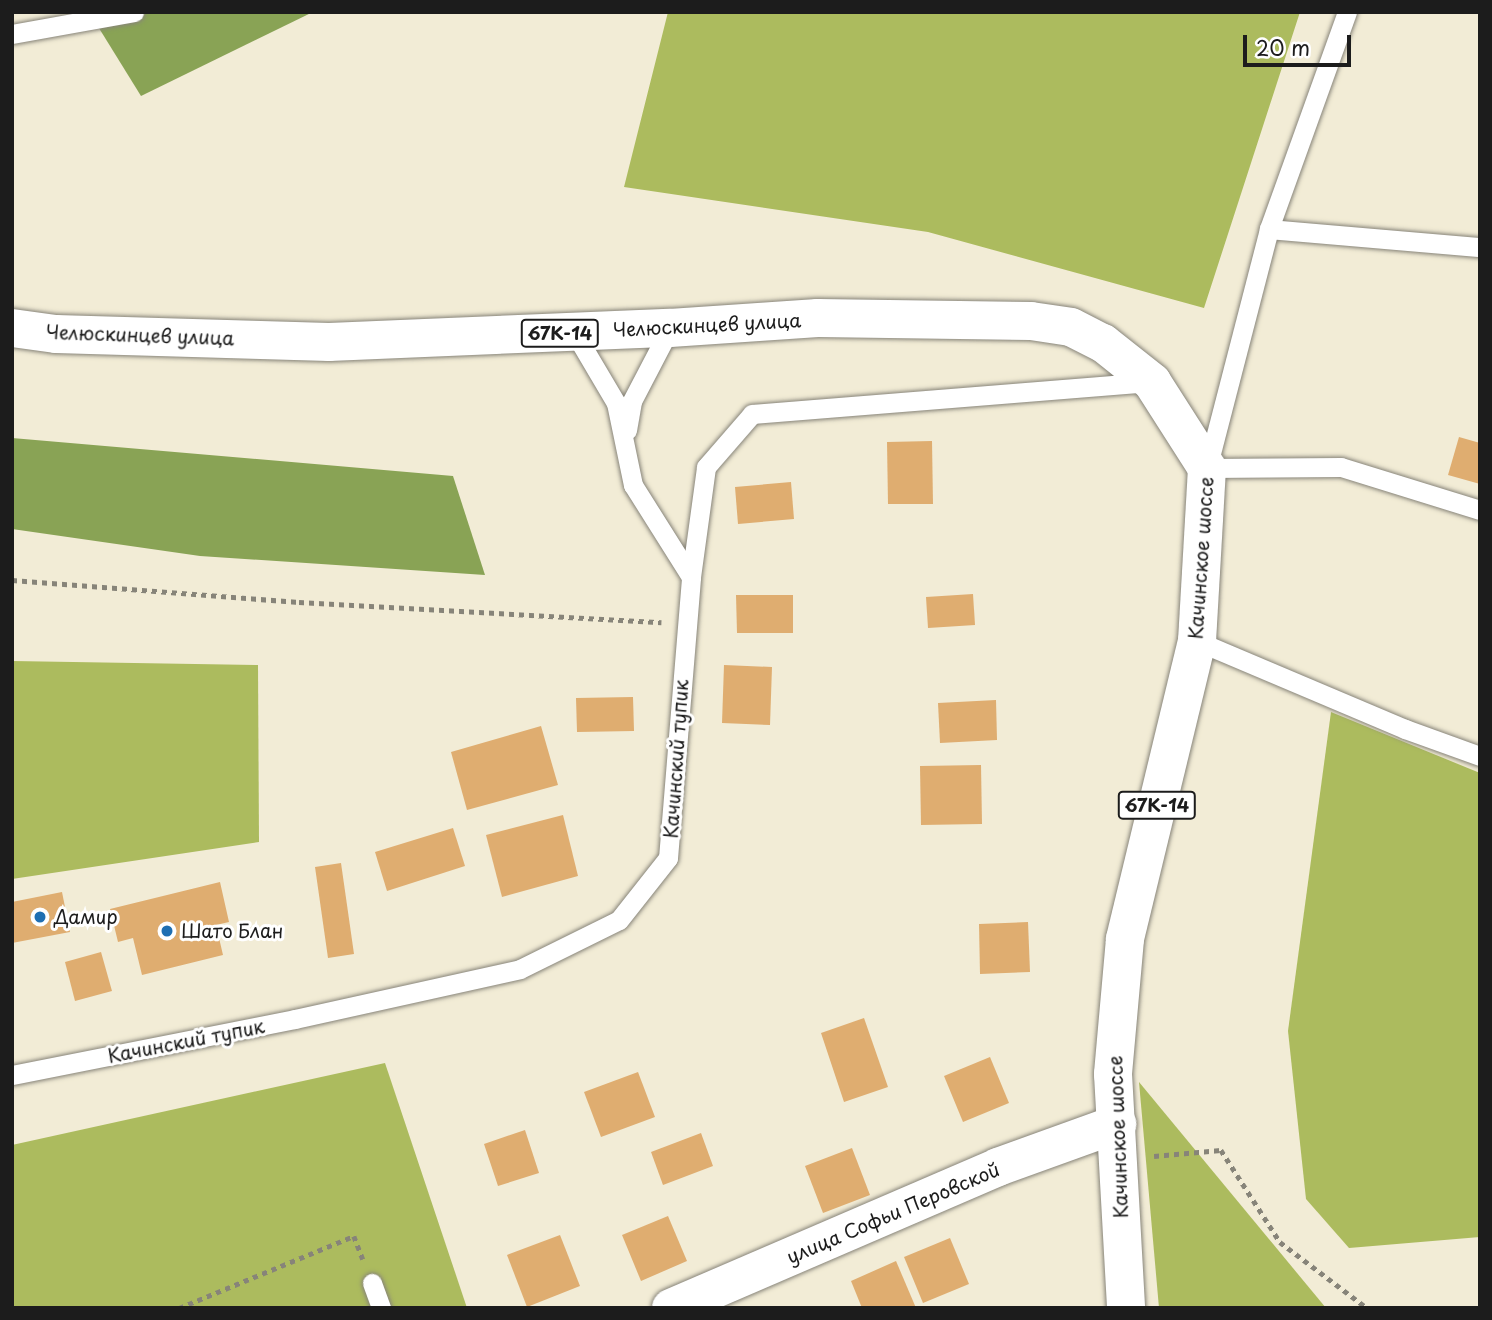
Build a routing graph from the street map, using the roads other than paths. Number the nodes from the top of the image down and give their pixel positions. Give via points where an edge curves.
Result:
1 (134, 12) edge
2 (1347, 12) edge
3 (12, 34) edge
4 (1269, 229) junction
5 (1480, 247) edge
6 (12, 328) edge
7 (670, 328) junction
8 (574, 332) junction
9 (1103, 343) joint
10 (1152, 382) junction
11 (625, 441) junction
12 (1208, 468) junction
13 (1480, 510) edge
14 (691, 577) junction
15 (1197, 641) junction
16 (1480, 756) edge
17 (12, 1075) edge
18 (1117, 1124) junction
19 (372, 1283) road end
20 (381, 1308) edge
21 (671, 1308) edge
22 (1126, 1308) edge

1 - 3 lane
2 - 4 lane
4 - 5 lane
4 - 12 lane
6 - 8 main road, Челюскинцев улица / 67К-14 via 57,334 329,342
7 - 8 main road, Челюскинцев улица / 67К-14
7 - 9 main road, Челюскинцев улица / 67К-14 via 818,318 970,318 1071,327
7 - 11 lane via 632,401
8 - 11 lane via 617,403
9 - 10 main road, Качинское шоссе / 67К-14
10 - 12 main road, Качинское шоссе / 67К-14
10 - 14 lane, Качинский тупик via 752,414 706,467
11 - 14 lane via 633,485
12 - 13 lane via 1341,467
12 - 15 main road, Качинское шоссе / 67К-14
14 - 17 lane, Качинский тупик via 668,858 619,920 520,969
15 - 16 lane
15 - 18 main road, Качинское шоссе / 67К-14 via 1125,939 1113,1074
18 - 21 main road, улица Софьи Перовской via 998,1167
18 - 22 main road, Качинское шоссе / 67К-14
19 - 20 lane

